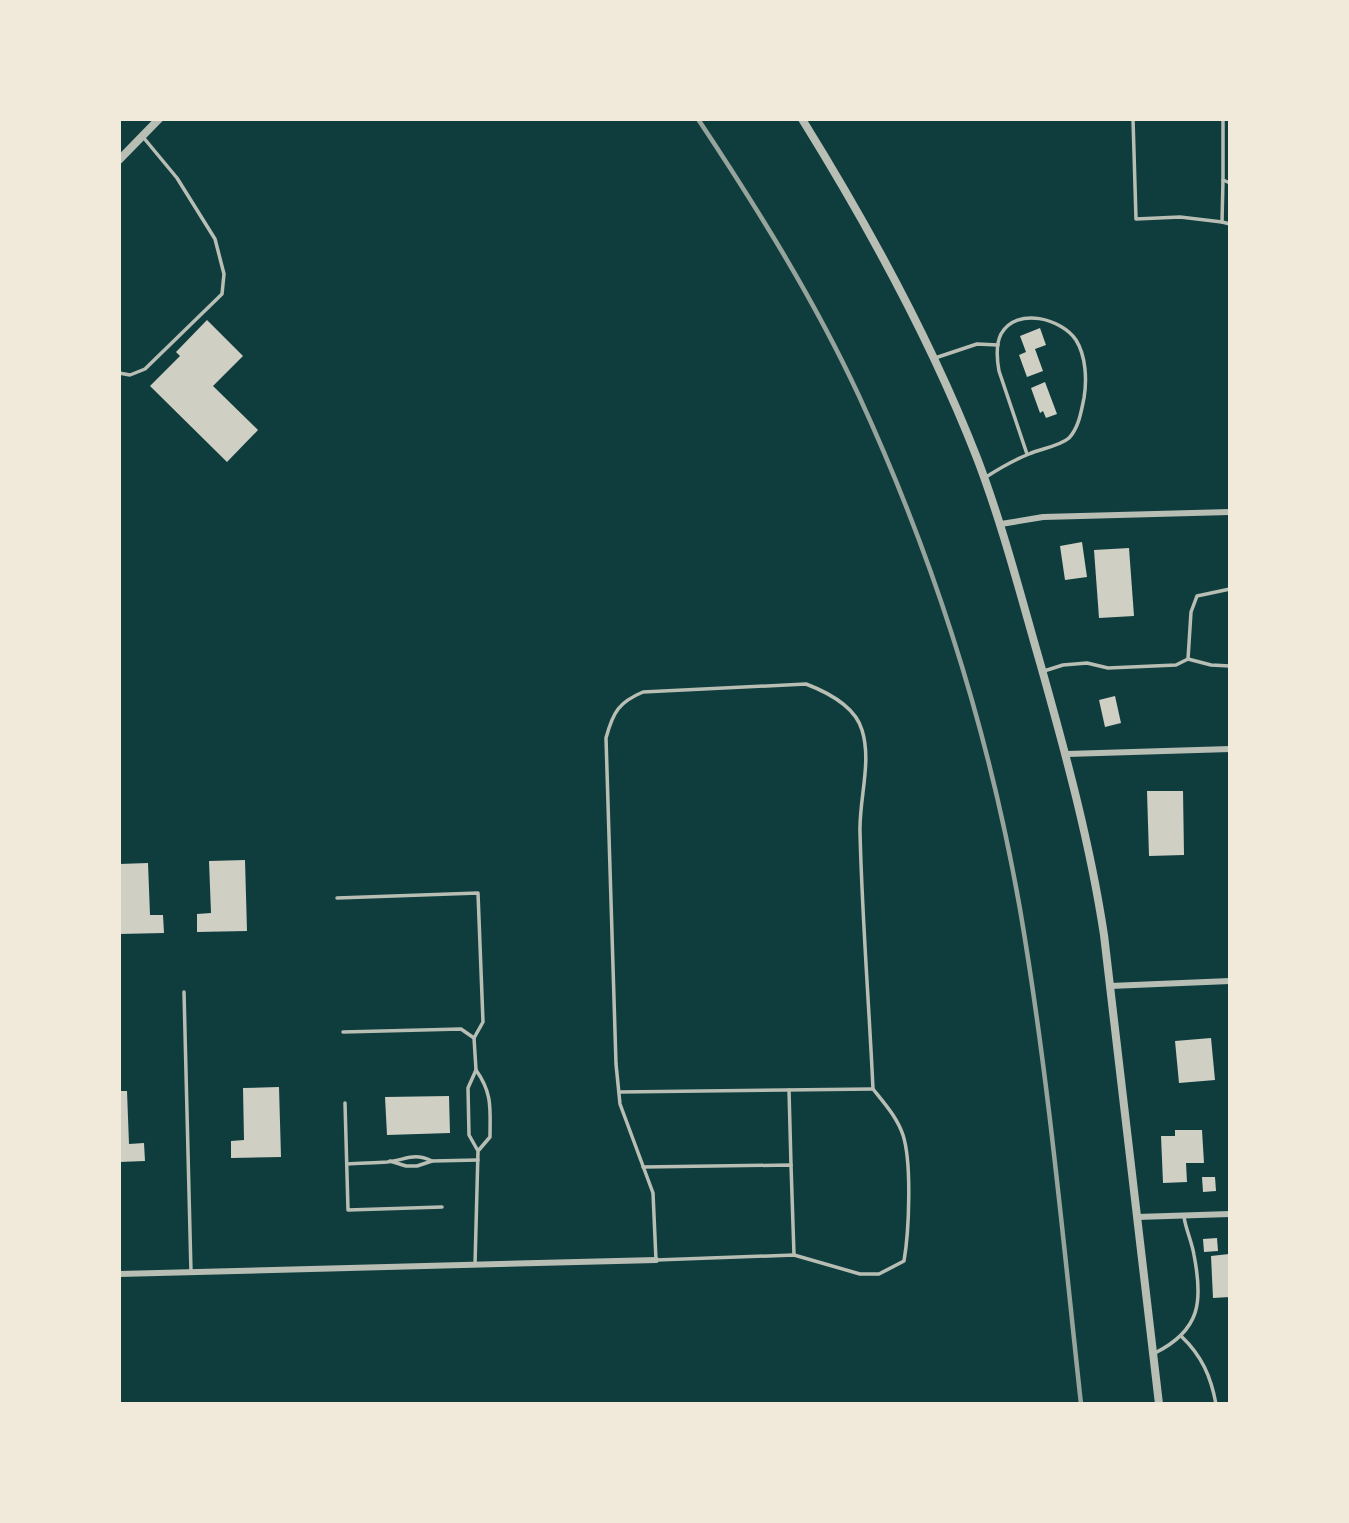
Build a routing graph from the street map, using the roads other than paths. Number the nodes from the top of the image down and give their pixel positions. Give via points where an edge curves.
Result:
1 (159, 119) edge
2 (802, 119) edge
3 (1133, 119) edge
4 (1223, 119) edge
5 (142, 136) junction
6 (119, 160) edge
7 (1223, 180) junction
8 (1230, 183) edge
9 (1222, 222) junction
10 (1230, 224) edge
11 (999, 345) junction
12 (933, 359) junction
13 (119, 373) edge
14 (1027, 454) junction
15 (984, 478) junction
16 (1230, 512) edge
17 (1001, 524) junction
18 (1230, 589) edge
19 (1188, 659) junction
20 (1230, 666) edge
21 (1042, 671) junction
22 (1230, 749) edge
23 (1067, 754) junction
24 (337, 898) dead end
25 (1230, 981) edge
26 (1110, 986) junction
27 (184, 992) dead end
28 (343, 1032) dead end
29 (474, 1038) junction
30 (476, 1070) junction
31 (873, 1089) junction
32 (789, 1090) junction
33 (619, 1092) junction
34 (345, 1103) dead end
35 (478, 1151) junction
36 (478, 1160) junction
37 (390, 1161) junction
38 (432, 1161) junction
39 (347, 1164) junction
40 (791, 1165) junction
41 (643, 1167) junction
42 (442, 1207) dead end
43 (1230, 1214) edge
44 (1184, 1215) junction
45 (1137, 1217) junction
46 (794, 1255) junction
47 (656, 1260) junction
48 (475, 1265) junction
49 (191, 1272) junction
50 (119, 1274) edge
51 (1182, 1337) junction
52 (1153, 1354) junction
53 (1159, 1404) edge
54 (1216, 1404) edge

1 - 5 street
2 - 12 street via 880,253
3 - 9 lane via 1136,219 1180,217
4 - 7 lane
5 - 6 street
5 - 13 lane via 177,178 215,239 224,274 222,294 145,369 130,375
7 - 8 lane
7 - 9 lane
9 - 10 lane
11 - 12 lane via 977,344
11 - 14 lane via 999,371
11 - 14 lane via 1001,334 1015,321 1037,318 1062,328 1075,338 1082,352 1085,394 1078,424 1067,440
12 - 15 street
14 - 15 lane
15 - 17 street
16 - 17 street via 1043,517
17 - 21 street
18 - 19 lane via 1197,596 1191,612
19 - 20 lane
19 - 21 lane via 1176,665 1108,668 1087,663
21 - 23 street
22 - 23 street
23 - 26 street via 1095,877
24 - 29 lane via 478,893 483,1022
25 - 26 street
26 - 45 street
27 - 49 lane
28 - 29 lane via 461,1028
29 - 30 lane
30 - 35 lane via 468,1100 469,1135
30 - 35 lane via 487,1086 490,1109 490,1137
31 - 32 lane
31 - 33 lane via 860,829 865,761 862,729 850,710 806,684 643,692 625,699 610,721
31 - 46 lane via 903,1136 908,1178 904,1261 879,1274 860,1274
32 - 33 lane
32 - 40 lane
33 - 41 lane
34 - 39 lane
35 - 36 lane
36 - 38 lane
36 - 48 lane
37 - 38 lane via 421,1156
37 - 38 lane via 406,1166
37 - 39 lane
39 - 42 lane via 348,1210
40 - 41 lane
40 - 46 lane
41 - 47 lane via 653,1193
43 - 44 street
44 - 45 street
44 - 51 lane via 1199,1293 1191,1324
45 - 52 street
46 - 47 lane
47 - 48 street
48 - 49 street
49 - 50 street
51 - 52 lane
51 - 54 lane via 1206,1366
52 - 53 street

